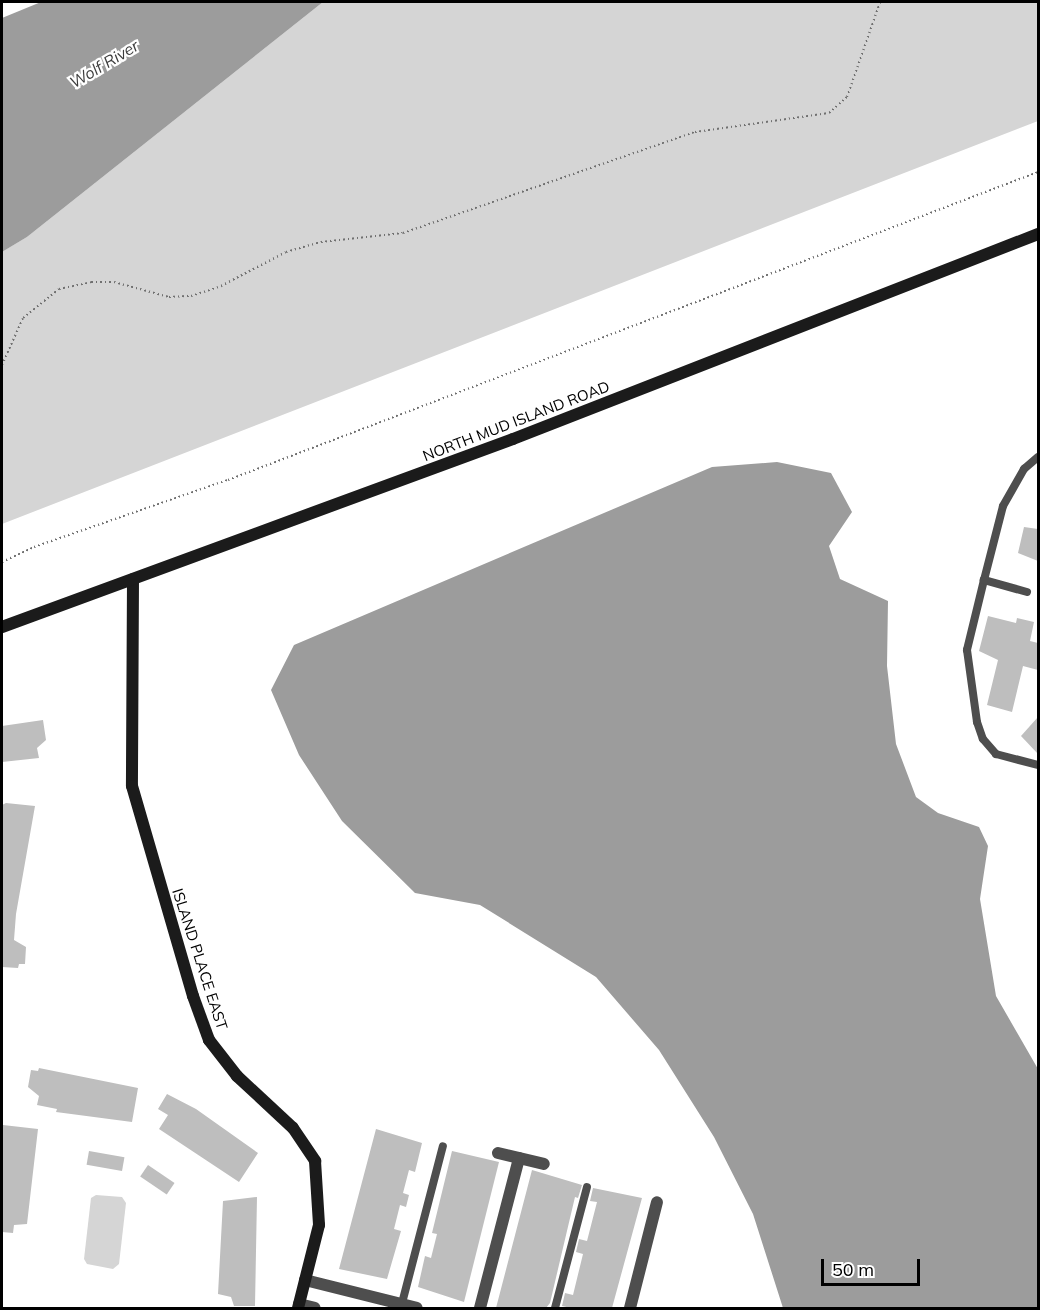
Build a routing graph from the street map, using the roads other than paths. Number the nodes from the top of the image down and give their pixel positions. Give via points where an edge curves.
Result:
1 (1038, 234) edge
2 (1038, 457) edge
3 (133, 579) junction
4 (984, 580) junction
5 (1027, 592) dead end
6 (2, 627) edge
7 (1038, 765) edge
8 (443, 1146) dead end
9 (498, 1153) dead end
10 (519, 1158) junction
11 (544, 1164) dead end
12 (587, 1187) dead end
13 (657, 1202) dead end
14 (305, 1280) junction
15 (298, 1306) edge
16 (401, 1307) edge
17 (315, 1308) edge
18 (417, 1308) edge
19 (480, 1308) edge
20 (555, 1308) edge
21 (630, 1308) edge

1 - 3 street, NORTH MUD ISLAND ROAD via 513,439
2 - 4 lane via 1024,470 1003,506
3 - 6 street, NORTH MUD ISLAND ROAD
3 - 14 street, ISLAND PLACE EAST via 132,786 209,1040 237,1076 293,1128 315,1161 319,1226
4 - 5 lane
4 - 7 lane via 967,650 977,722 996,754
8 - 16 lane
9 - 10 street
10 - 11 street
10 - 19 street
12 - 20 lane
13 - 21 street
14 - 15 street, ISLAND PLACE EAST
14 - 16 street
15 - 17 street
16 - 18 street

